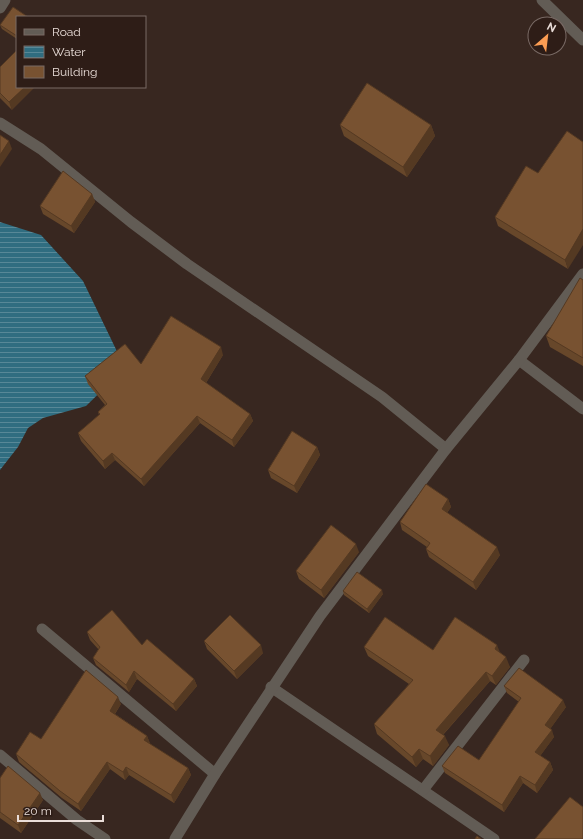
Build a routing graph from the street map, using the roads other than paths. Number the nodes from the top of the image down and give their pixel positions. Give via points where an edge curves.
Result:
1 (4, 0) edge
2 (542, 0) edge
3 (0, 8) edge
4 (583, 40) edge
5 (0, 123) edge
6 (583, 274) edge
7 (519, 360) junction
8 (583, 409) edge
9 (446, 449) junction
10 (42, 628) dead end
11 (524, 660) dead end
12 (271, 688) junction
13 (0, 755) edge
14 (215, 774) junction
15 (423, 790) junction
16 (105, 839) edge
17 (175, 839) edge
18 (494, 839) edge

1 - 3 street
2 - 4 street
5 - 9 street via 41,149 131,222 188,264 382,397
6 - 7 street
7 - 8 street
7 - 9 street
9 - 12 street via 320,616
10 - 14 street
11 - 15 street
12 - 14 street
12 - 15 street
13 - 16 street via 77,820
14 - 17 street
15 - 18 street

